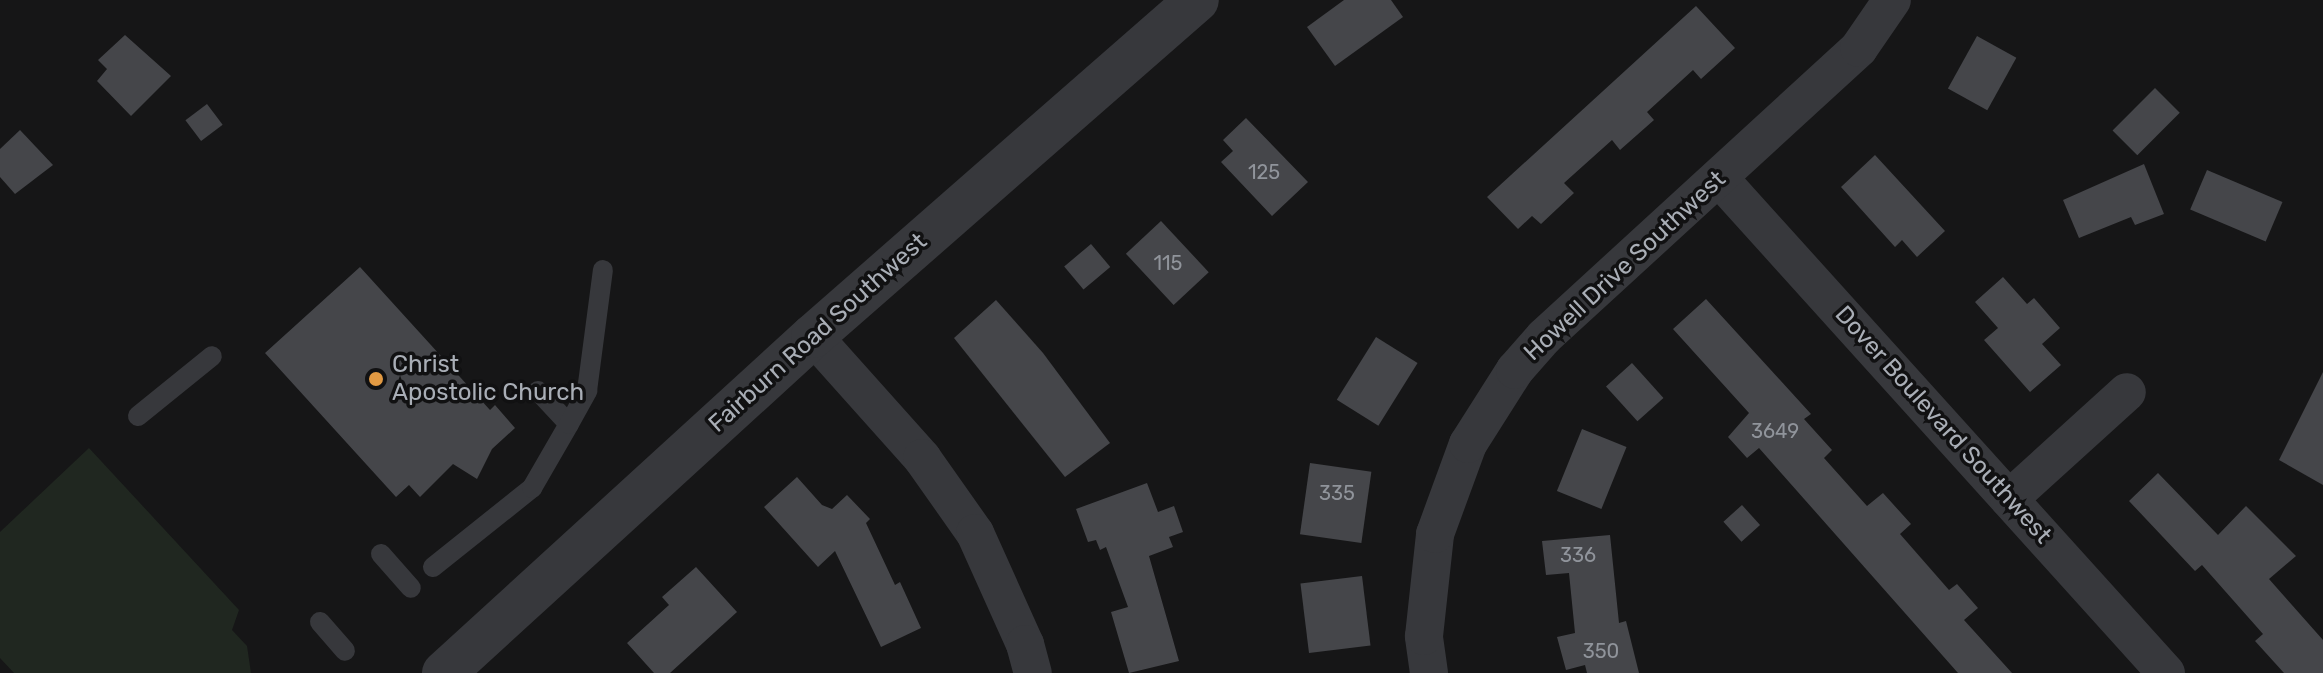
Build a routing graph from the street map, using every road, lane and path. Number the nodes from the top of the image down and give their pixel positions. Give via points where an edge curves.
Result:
1 (1197, 0) edge
2 (1892, 0) edge
3 (1719, 178) junction
4 (603, 270) dead end
5 (813, 336) junction
6 (212, 356) dead end
7 (538, 391) dead end
8 (2127, 392) dead end
9 (138, 416) dead end
10 (569, 424) junction
11 (2009, 499) junction
12 (381, 554) dead end
13 (433, 567) dead end
14 (411, 588) dead end
15 (320, 622) dead end
16 (345, 651) dead end
17 (444, 673) edge
18 (1033, 673) edge
19 (1429, 673) edge
20 (2166, 673) edge

1 - 5 street, Fairburn Road Southwest
2 - 3 street, Howell Drive Southwest via 1859,48
3 - 11 street, Dover Boulevard Southwest
3 - 19 street, Howell Drive Southwest via 1544,337 1515,370 1468,444 1435,534 1424,636
4 - 10 lane via 587,391
5 - 17 street, Fairburn Road Southwest
5 - 18 street via 922,458 975,533
6 - 9 lane
7 - 10 lane
8 - 11 street
10 - 13 lane via 532,488
11 - 20 street, Dover Boulevard Southwest
12 - 14 lane
15 - 16 lane

